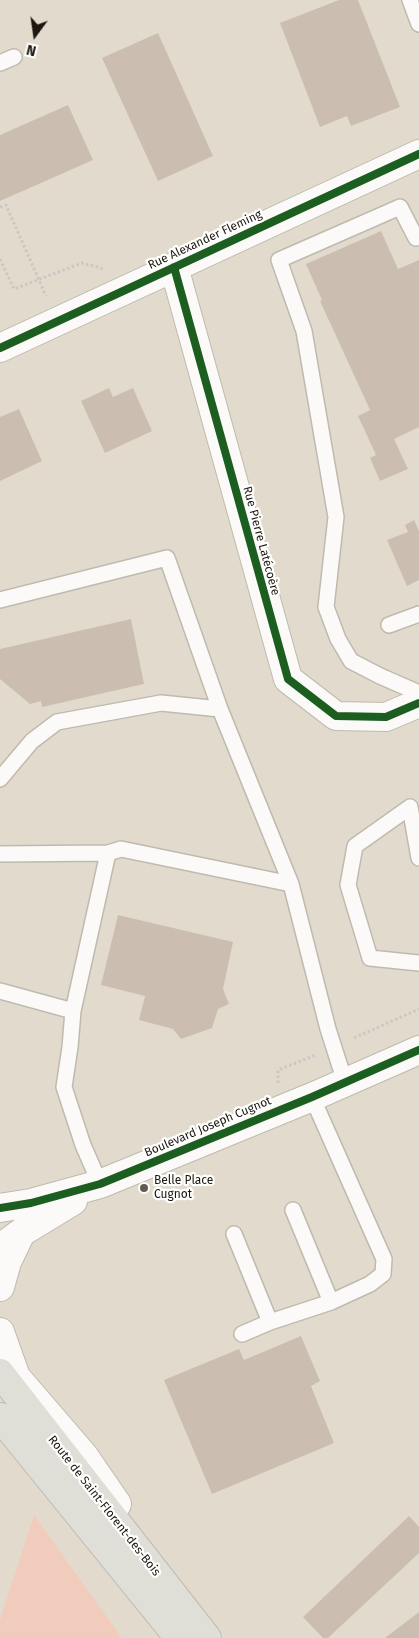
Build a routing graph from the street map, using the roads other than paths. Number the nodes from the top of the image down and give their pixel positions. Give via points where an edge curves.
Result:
1 (410, 0) edge
2 (419, 24) edge
3 (419, 154) edge
4 (416, 238) dead end
5 (174, 267) junction
6 (0, 348) edge
7 (0, 600) edge
8 (419, 614) edge
9 (389, 625) dead end
10 (419, 693) edge
11 (419, 704) edge
12 (220, 710) junction
13 (0, 779) edge
14 (108, 853) junction
15 (0, 854) edge
16 (419, 858) edge
17 (291, 884) junction
18 (419, 963) edge
19 (0, 991) edge
20 (73, 1011) junction
21 (419, 1050) edge
22 (344, 1082) junction
23 (312, 1097) junction
24 (100, 1184) junction
25 (0, 1208) edge
26 (293, 1210) dead end
27 (22, 1232) junction
28 (234, 1234) dead end
29 (0, 1248) edge
30 (0, 1287) edge
31 (331, 1302) junction
32 (270, 1322) junction
33 (0, 1332) edge
34 (242, 1334) dead end
35 (0, 1373) edge
36 (0, 1417) edge
37 (179, 1638) edge
38 (207, 1638) edge
39 (211, 1638) edge

1 - 2 lane
3 - 5 street, Rue Alexander Fleming
4 - 10 lane via 400,207 279,260 304,331 336,517 326,607 338,639 351,660
5 - 6 street, Rue Alexander Fleming
5 - 11 street, Rue Pierre Latécoère via 288,679 336,716 386,718
7 - 12 lane via 167,558
8 - 9 lane
12 - 13 lane via 160,703 57,722 32,741
12 - 17 lane
14 - 15 lane
14 - 17 lane via 121,849
14 - 20 lane
16 - 18 lane via 410,806 355,846 348,885 370,958
17 - 22 lane
19 - 20 lane
20 - 24 lane via 64,1087
21 - 22 street, Boulevard Joseph Cugnot
22 - 23 street, Boulevard Joseph Cugnot
23 - 24 street, Boulevard Joseph Cugnot
23 - 31 lane via 384,1259 383,1274 370,1284
24 - 25 street, Boulevard Joseph Cugnot
24 - 27 street, Boulevard Joseph Cugnot
26 - 31 lane
27 - 29 street, Boulevard Joseph Cugnot
27 - 30 street via 7,1262
28 - 32 lane
31 - 32 lane
32 - 34 lane
33 - 39 street via 16,1376 84,1456
35 - 38 main road, Route de Saint-Florent-des-Bois
36 - 37 main road, Route de Saint-Florent-des-Bois

